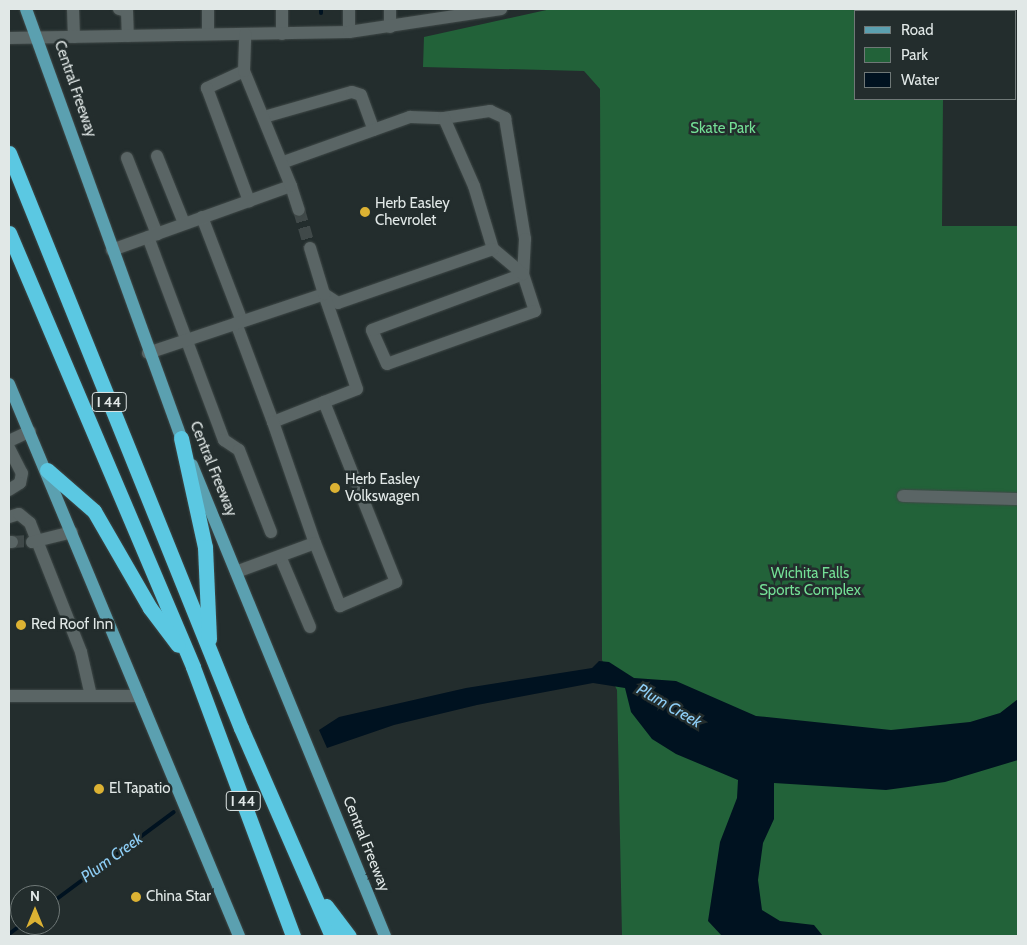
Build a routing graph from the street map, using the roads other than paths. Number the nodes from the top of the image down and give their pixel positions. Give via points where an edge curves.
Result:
1 (26, 9) edge
2 (73, 9) edge
3 (124, 9) edge
4 (208, 9) edge
5 (282, 9) edge
6 (349, 9) edge
7 (390, 9) edge
8 (501, 9) edge
9 (390, 27) junction
10 (349, 32) junction
11 (208, 34) junction
12 (245, 34) junction
13 (282, 34) junction
14 (128, 36) junction
15 (74, 37) junction
16 (9, 38) edge
17 (38, 38) junction
18 (244, 71) junction
19 (264, 117) junction
20 (444, 118) junction
21 (374, 130) junction
22 (9, 153) edge
23 (157, 156) dead end
24 (127, 158) dead end
25 (284, 162) junction
26 (291, 186) junction
27 (249, 200) junction
28 (299, 210) tunnel mouth
29 (202, 217) junction
30 (184, 223) junction
31 (9, 233) edge
32 (153, 235) junction
33 (310, 248) tunnel mouth
34 (493, 249) junction
35 (112, 250) junction
36 (523, 274) junction
37 (324, 294) junction
38 (239, 322) junction
39 (185, 339) junction
40 (148, 353) junction
41 (9, 384) edge
42 (11, 398) edge
43 (324, 402) junction
44 (273, 422) junction
45 (30, 431) junction
46 (181, 438) junction
47 (9, 441) edge
48 (9, 448) edge
49 (47, 470) junction
50 (9, 490) edge
51 (904, 496) dead end
52 (1018, 499) edge
53 (9, 517) edge
54 (72, 532) junction
55 (271, 532) dead end
56 (34, 542) junction
57 (314, 543) junction
58 (280, 556) junction
59 (236, 572) junction
60 (310, 627) dead end
61 (209, 651) junction
62 (193, 667) junction
63 (9, 696) edge
64 (91, 696) junction
65 (139, 696) junction
66 (312, 887) junction
67 (239, 936) edge
68 (293, 936) edge
69 (332, 936) edge
70 (349, 936) edge
71 (385, 936) edge

1 - 17 main road, Central Freeway
2 - 15 street
3 - 14 street
4 - 11 street
5 - 13 street
6 - 10 street
7 - 9 street
8 - 9 street
9 - 10 street
10 - 13 street
11 - 12 street
11 - 14 street
12 - 13 street
12 - 18 street
14 - 15 street
15 - 17 street
16 - 17 street
17 - 35 main road, Central Freeway
18 - 19 street
18 - 27 street via 207,88
19 - 21 street via 352,92 361,95
19 - 25 street
20 - 21 street via 410,117
20 - 34 street via 474,186
20 - 36 street via 490,111 504,118 525,239
21 - 25 street
22 - 61 highway, I 44
23 - 30 street
24 - 32 street
25 - 26 street
26 - 27 street
26 - 28 street
27 - 29 street
29 - 30 street
29 - 38 street
30 - 32 street
31 - 62 highway, I 44
32 - 35 street
32 - 39 street
33 - 37 street
34 - 36 street
34 - 37 street via 338,304
35 - 40 main road, Central Freeway
36 - 36 street via 535,311 387,364 372,330
37 - 38 street
37 - 43 street via 357,389
38 - 39 street
38 - 44 street
39 - 40 street
39 - 55 street via 224,440 239,450
40 - 46 main road, Central Freeway
41 - 42 main road
42 - 45 main road
43 - 44 street
43 - 57 street via 396,582 340,606
44 - 57 street
45 - 47 street
45 - 49 main road
46 - 59 main road, Central Freeway
46 - 61 highway via 205,547
48 - 50 street via 22,473 20,483
49 - 54 main road
49 - 62 highway via 94,511 150,608
51 - 52 street
53 - 56 street via 19,514 30,523
54 - 56 street
54 - 65 main road
56 - 64 street via 81,652
57 - 58 street
58 - 59 street
58 - 60 street
59 - 71 main road, Central Freeway
61 - 66 highway, I 44
62 - 68 highway, I 44
63 - 64 street
64 - 65 street
65 - 67 main road
66 - 69 highway, I 44
66 - 70 highway

